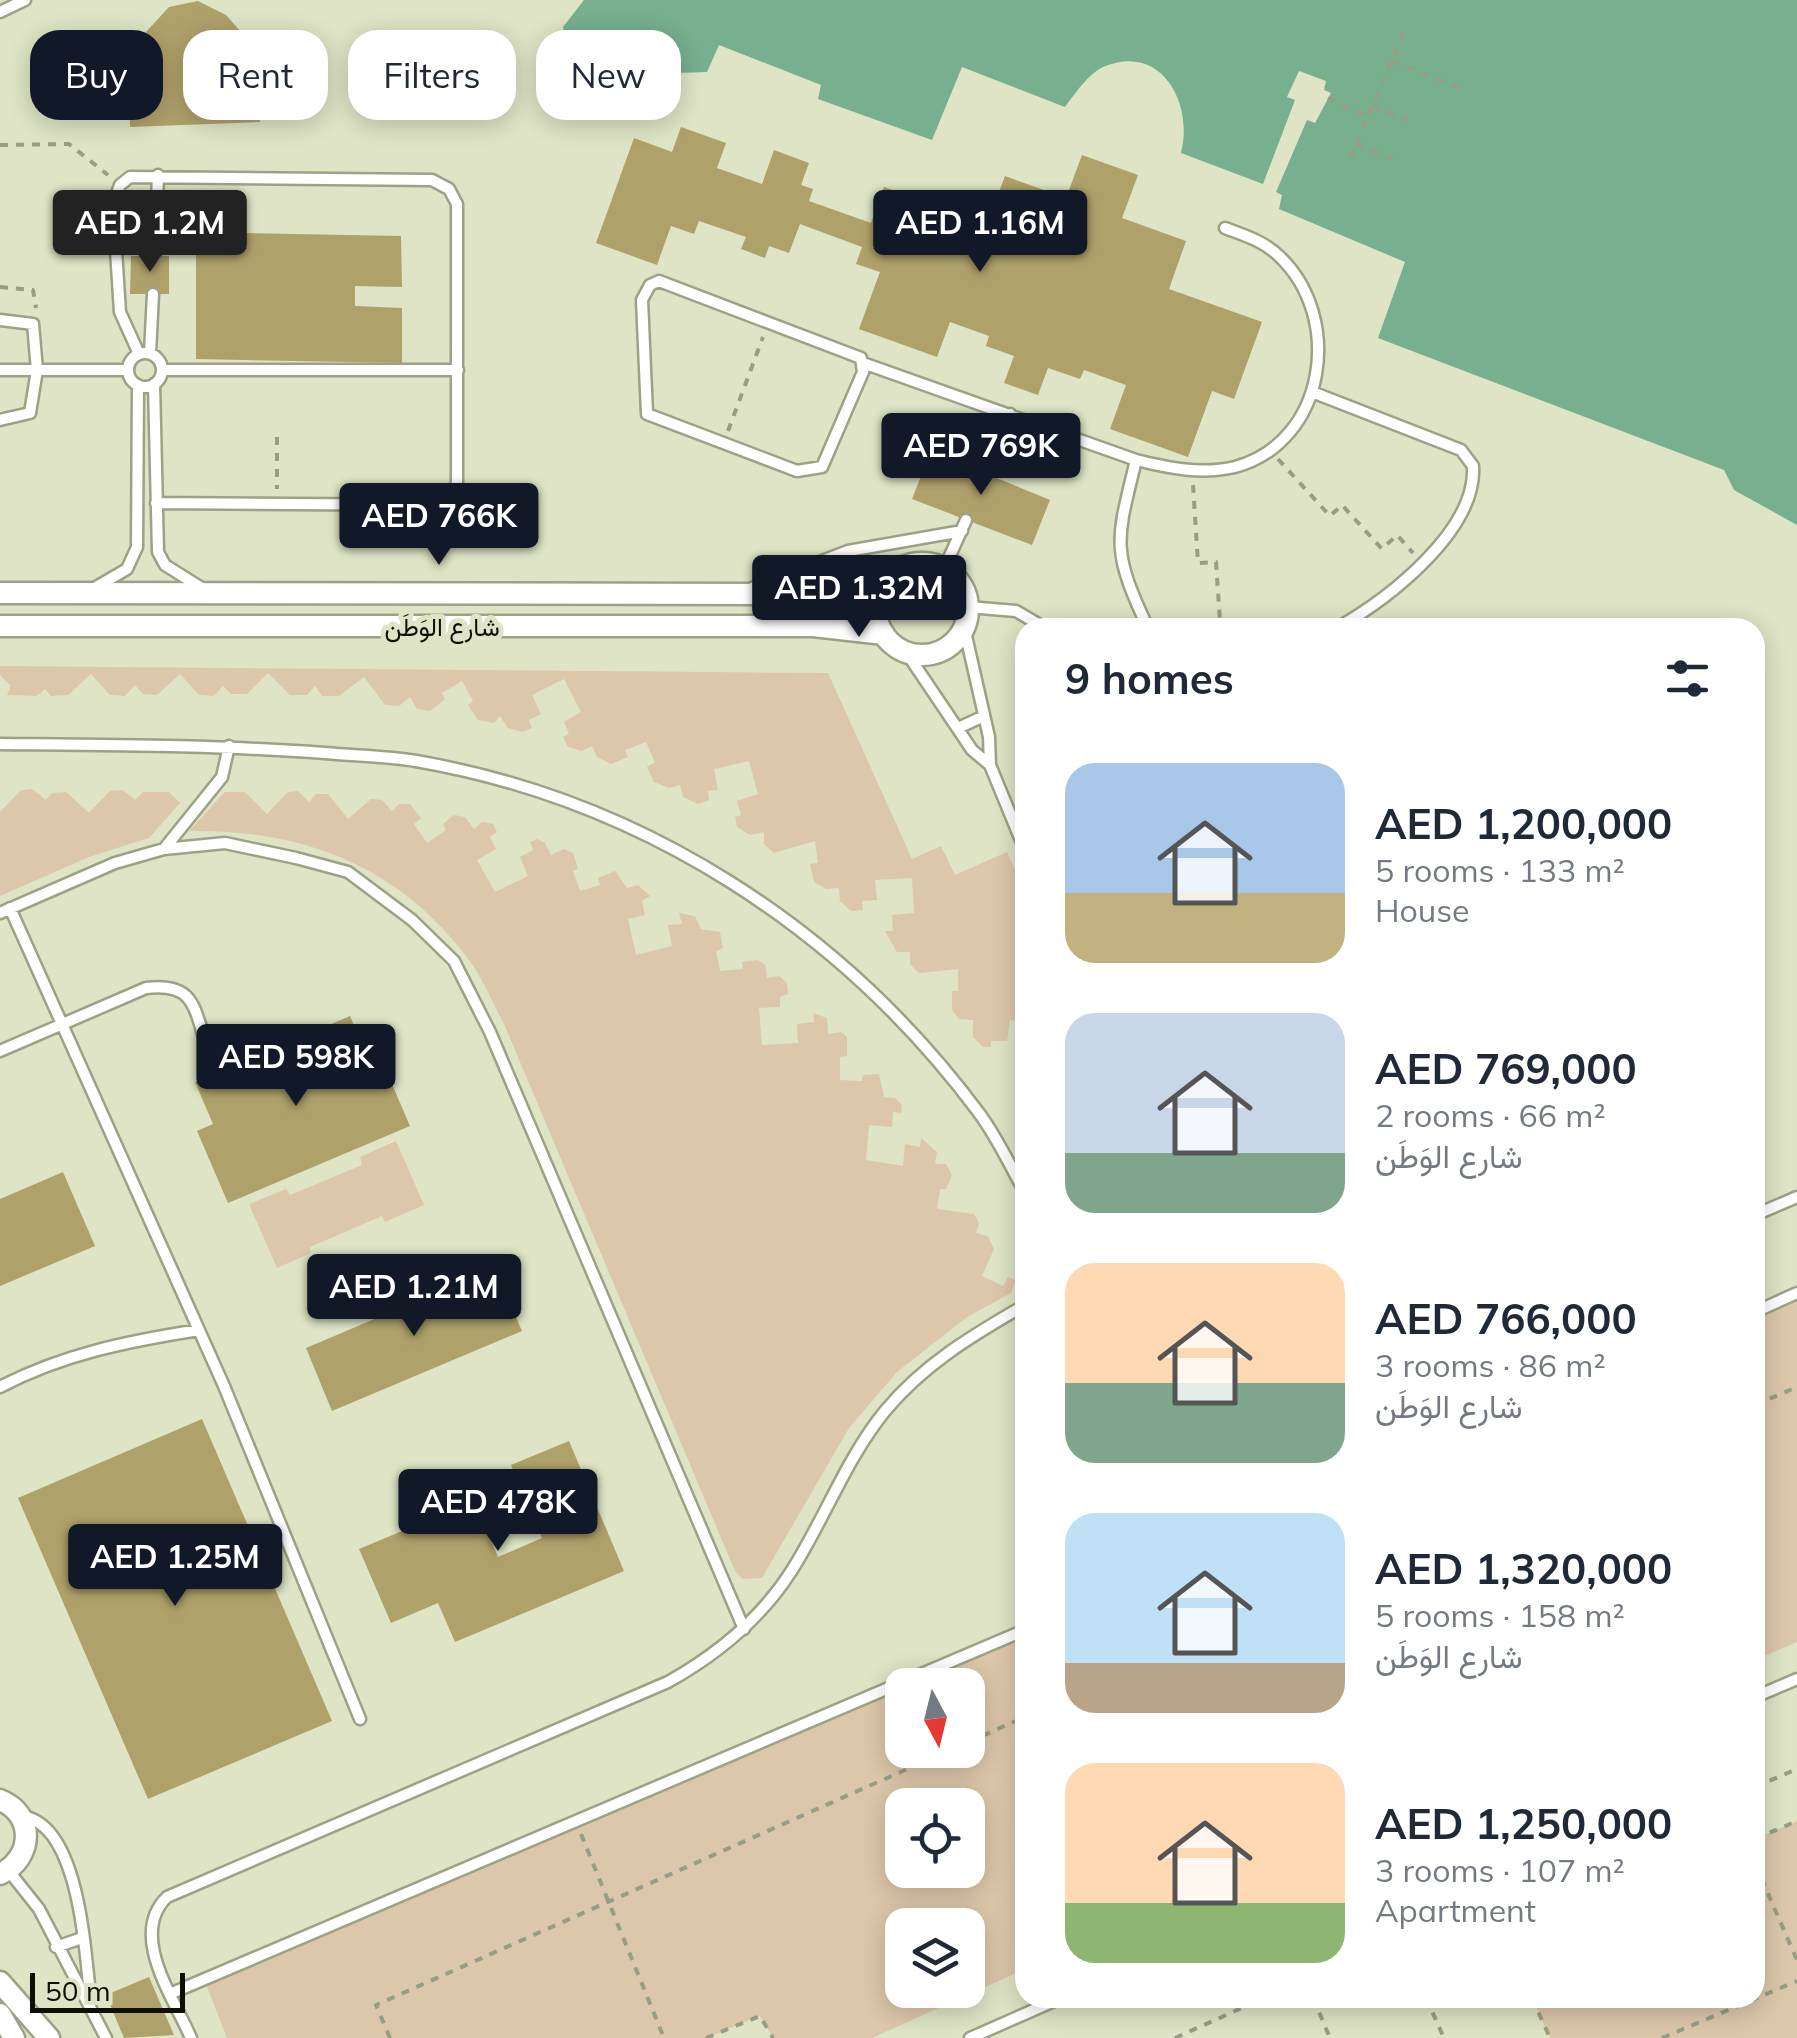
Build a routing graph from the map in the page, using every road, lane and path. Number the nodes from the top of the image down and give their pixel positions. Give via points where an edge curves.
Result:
1 (26, 0) edge
2 (0, 12) edge
3 (1407, 25) dead end
4 (1392, 61) junction
5 (1462, 90) dead end
6 (1328, 98) dead end
7 (1372, 106) junction
8 (1368, 117) junction
9 (1412, 120) dead end
10 (1356, 144) junction
11 (0, 145) edge
12 (1350, 158) dead end
13 (1396, 160) dead end
14 (158, 175) junction
15 (120, 184) junction
16 (1224, 228) dead end
17 (154, 256) dead end
18 (0, 287) edge
19 (152, 294) dead end
20 (0, 320) edge
21 (769, 320) junction
22 (36, 328) junction
23 (144, 354) junction
24 (863, 362) junction
25 (0, 370) edge
26 (37, 370) junction
27 (128, 370) junction
28 (162, 370) junction
29 (458, 370) junction
30 (154, 384) junction
31 (138, 385) junction
32 (1312, 392) junction
33 (1010, 414) junction
34 (0, 420) edge
35 (277, 437) dead end
36 (722, 444) junction
37 (1269, 450) junction
38 (1136, 460) junction
39 (1192, 470) junction
40 (986, 474) dead end
41 (156, 503) junction
42 (278, 504) junction
43 (1423, 564) junction
44 (944, 569) junction
45 (881, 590) junction
46 (0, 592) edge
47 (210, 592) junction
48 (88, 593) junction
49 (740, 594) junction
50 (966, 617) junction
51 (1029, 618) edge
52 (1144, 618) edge
53 (1220, 618) edge
54 (1355, 618) edge
55 (0, 626) edge
56 (884, 634) junction
57 (906, 652) junction
58 (984, 716) junction
59 (958, 728) junction
60 (0, 744) edge
61 (229, 746) junction
62 (990, 765) junction
63 (1015, 822) edge
64 (164, 849) junction
65 (5, 910) edge
66 (62, 1024) junction
67 (207, 1047) dead end
68 (0, 1052) edge
69 (1015, 1175) edge
70 (1797, 1197) edge
71 (1765, 1211) edge
72 (1797, 1293) edge
73 (1765, 1307) edge
74 (1015, 1311) edge
75 (198, 1330) junction
76 (0, 1387) edge
77 (1797, 1387) edge
78 (1765, 1401) edge
79 (744, 1629) junction
80 (1015, 1634) edge
81 (1797, 1679) edge
82 (1765, 1693) edge
83 (360, 1718) dead end
84 (1015, 1721) edge
85 (985, 1735) edge
86 (910, 1768) edge
87 (1797, 1769) edge
88 (1765, 1783) edge
89 (0, 1800) edge
90 (21, 1816) junction
91 (575, 1818) junction
92 (1797, 1820) edge
93 (1765, 1834) edge
94 (4, 1872) edge
95 (1765, 1887) edge
96 (609, 1902) junction
97 (82, 1938) junction
98 (56, 1947) junction
99 (1797, 1960) edge
100 (1797, 1981) edge
101 (0, 1982) edge
102 (172, 1993) junction
103 (1765, 1995) edge
104 (91, 2003) junction
105 (1039, 2008) edge
106 (1242, 2008) edge
107 (1316, 2008) edge
108 (1430, 2008) edge
109 (1536, 2008) edge
110 (1733, 2008) edge
111 (0, 2014) edge
112 (14, 2038) edge
113 (49, 2038) edge
114 (106, 2038) edge
115 (190, 2038) edge
116 (390, 2038) edge
117 (664, 2038) edge
118 (706, 2038) edge
119 (773, 2038) edge
120 (970, 2038) edge
121 (1175, 2038) edge
122 (1330, 2038) edge
123 (1444, 2038) edge
124 (1550, 2038) edge
125 (1662, 2038) edge

1 - 2 lane
3 - 4 path
4 - 5 path
4 - 7 path
6 - 8 path
7 - 8 path
7 - 9 path
8 - 10 path
10 - 12 path
10 - 13 path
11 - 15 path via 69,144
14 - 15 lane
14 - 17 lane
14 - 29 lane via 415,179 449,189 460,219
15 - 23 lane via 114,204 120,312
16 - 32 lane via 1258,240 1305,288 1319,341
18 - 22 path via 33,290
19 - 23 lane
20 - 22 lane via 28,321
21 - 24 lane
21 - 36 path
21 - 36 lane via 668,282 650,286 642,300 648,414
22 - 26 lane
23 - 27 lane
23 - 28 lane via 159,360
24 - 33 lane
24 - 36 lane via 822,467 797,471
25 - 26 lane
26 - 27 lane
26 - 34 lane via 30,413
27 - 31 lane
28 - 29 lane
28 - 30 lane
29 - 42 lane via 456,492 446,504
30 - 31 lane
30 - 41 lane
31 - 48 lane via 136,552 122,574
32 - 37 lane
32 - 43 lane via 1468,457 1470,488 1447,536
33 - 38 lane
33 - 40 lane
35 - 42 path
37 - 39 lane via 1235,466
37 - 43 path via 1330,516 1342,505 1382,549 1396,535
38 - 39 lane
38 - 52 lane via 1118,536
39 - 53 path via 1198,563 1216,562
41 - 42 lane
41 - 47 lane via 161,559
43 - 54 lane
44 - 45 street via 908,566
44 - 49 lane via 964,526 848,551
44 - 50 street via 964,589
45 - 49 street, شارع الوَطَن
45 - 56 street via 877,617
46 - 48 street, شارع الوَطَن
47 - 48 street, شارع الوَطَن
47 - 49 street, شارع الوَطَن
50 - 51 lane via 1016,610
50 - 57 street via 953,643 935,653
50 - 58 lane
55 - 56 street, شارع الوَطَن via 814,626
56 - 57 street
57 - 59 lane
58 - 59 lane
58 - 62 lane
59 - 62 lane
60 - 61 lane
61 - 64 lane via 222,778
61 - 69 lane via 414,760 514,783 601,812 706,865 800,927 897,1013 981,1116
62 - 63 lane
64 - 65 lane
64 - 79 lane via 225,843 348,872 454,961
65 - 66 lane
66 - 67 lane via 166,985 191,1001
66 - 68 lane
66 - 75 lane
70 - 71 lane
72 - 73 lane
74 - 79 lane via 940,1357 884,1412 791,1571
75 - 76 lane via 97,1349
75 - 83 lane
77 - 78 path
79 - 102 lane via 668,1682 167,1897 153,1914 149,1935
80 - 91 lane
81 - 82 lane
84 - 85 path
86 - 96 path
87 - 88 path
89 - 90 street
90 - 94 street via 27,1840
90 - 97 lane via 45,1826 63,1855
91 - 96 path
91 - 102 lane
92 - 93 path
94 - 98 lane via 30,1895
95 - 99 path
96 - 116 path via 376,2006
96 - 117 path
97 - 98 lane
97 - 104 lane
98 - 104 lane
100 - 103 path
101 - 113 street
102 - 115 lane
104 - 114 lane
105 - 120 lane
106 - 121 path
107 - 122 path
108 - 123 path
109 - 124 path
110 - 125 path
111 - 112 street
118 - 119 path via 760,2016

